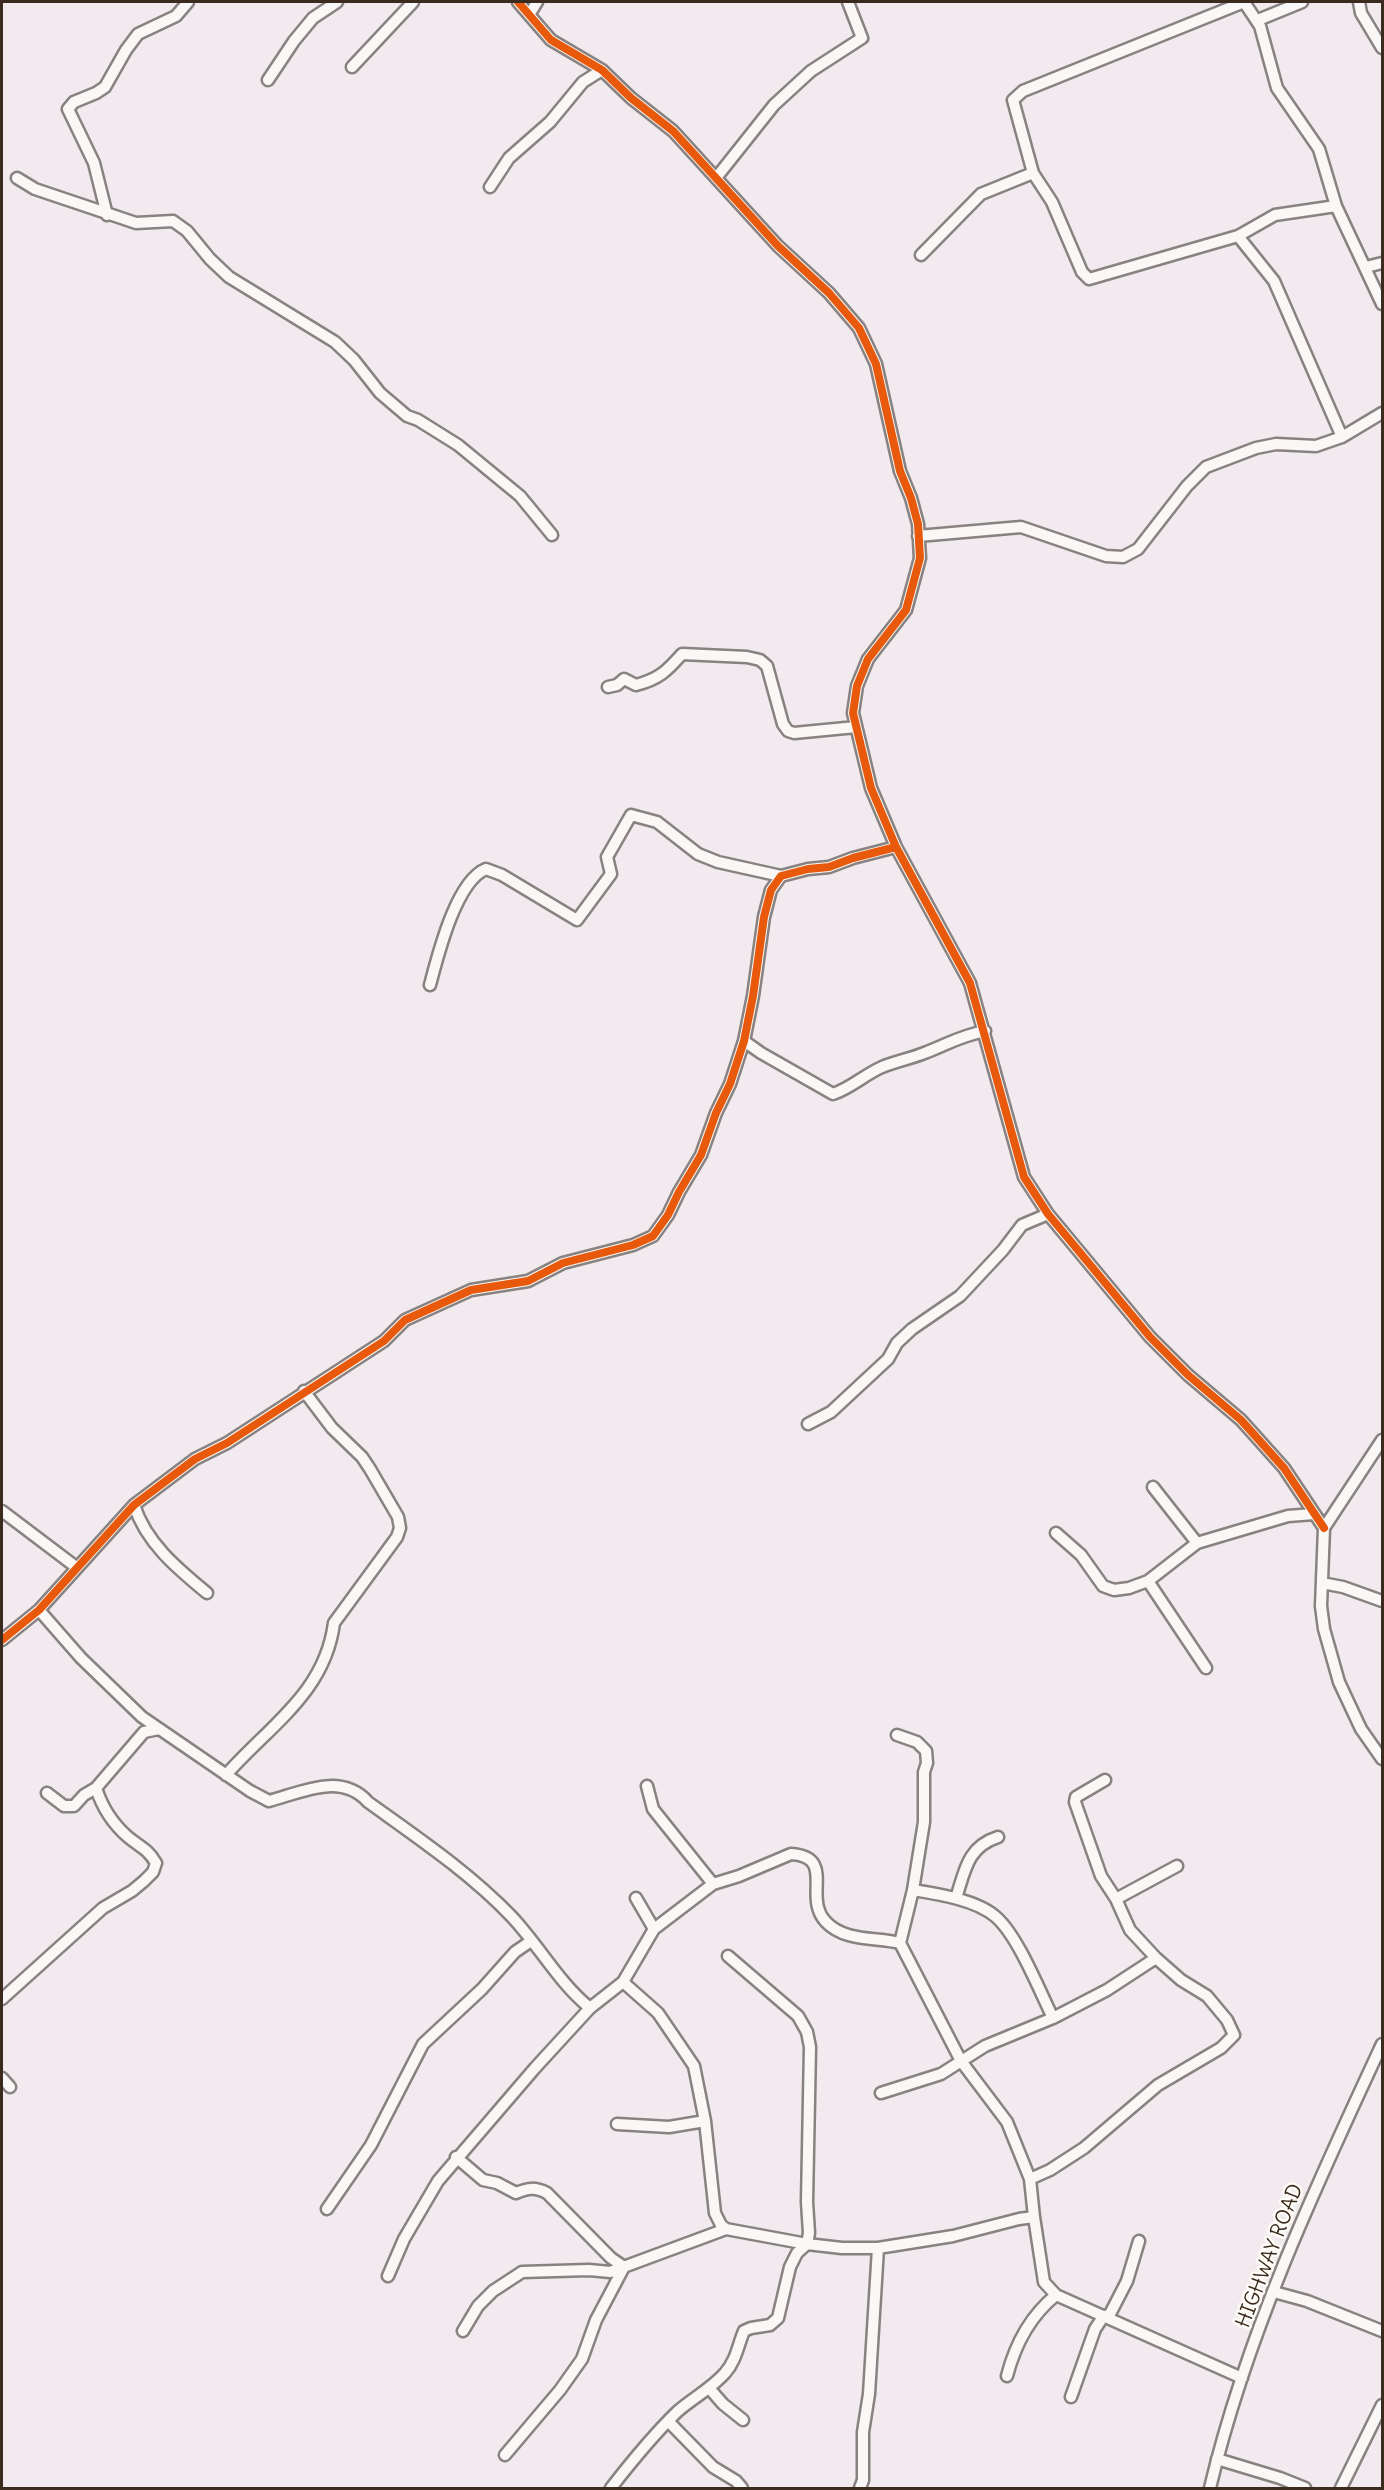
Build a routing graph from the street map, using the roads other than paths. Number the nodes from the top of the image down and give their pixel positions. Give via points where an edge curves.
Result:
1 (188, 2) edge
2 (337, 2) edge
3 (412, 2) edge
4 (518, 2) edge
5 (537, 2) edge
6 (848, 2) edge
7 (1244, 2) edge
8 (1302, 2) edge
9 (1363, 3) edge
10 (529, 15) junction
11 (1258, 20) junction
12 (1383, 48) edge
13 (352, 67) dead end
14 (602, 70) junction
15 (268, 81) dead end
16 (1033, 173) junction
17 (17, 178) dead end
18 (716, 178) junction
19 (490, 187) dead end
20 (1336, 206) junction
21 (107, 215) junction
22 (1238, 236) junction
23 (921, 255) dead end
24 (1383, 263) edge
25 (1366, 267) junction
26 (1383, 304) edge
27 (1383, 413) edge
28 (1342, 437) junction
29 (552, 535) dead end
30 (918, 536) junction
31 (608, 687) dead end
32 (856, 727) junction
33 (896, 847) junction
34 (782, 876) junction
35 (430, 985) dead end
36 (985, 1031) junction
37 (744, 1041) junction
38 (1048, 1214) junction
39 (304, 1391) junction
40 (808, 1424) dead end
41 (1383, 1440) edge
42 (1153, 1487) dead end
43 (134, 1505) junction
44 (2, 1511) edge
45 (1314, 1514) junction
46 (1324, 1528) junction
47 (1056, 1533) dead end
48 (1197, 1543) junction
49 (75, 1568) junction
50 (1148, 1581) junction
51 (1322, 1583) junction
52 (207, 1593) dead end
53 (1383, 1601) edge
54 (39, 1610) junction
55 (2, 1639) edge
56 (1206, 1668) dead end
57 (142, 1716) junction
58 (159, 1730) junction
59 (144, 1732) junction
60 (897, 1735) dead end
61 (1383, 1759) edge
62 (226, 1775) junction
63 (1105, 1780) dead end
64 (647, 1786) dead end
65 (96, 1788) junction
66 (47, 1793) dead end
67 (998, 1837) dead end
68 (1177, 1866) dead end
69 (713, 1884) junction
70 (913, 1890) junction
71 (636, 1898) dead end
72 (956, 1898) junction
73 (1116, 1899) junction
74 (654, 1929) junction
75 (531, 1941) junction
76 (900, 1943) junction
77 (728, 1956) dead end
78 (1156, 1959) junction
79 (623, 1982) junction
80 (2, 1999) edge
81 (590, 2008) junction
82 (1053, 2018) junction
83 (1383, 2044) edge
84 (961, 2061) junction
85 (2, 2078) edge
86 (10, 2088) dead end
87 (881, 2093) dead end
88 (705, 2121) junction
89 (616, 2124) dead end
90 (456, 2157) junction
91 (1030, 2179) junction
92 (327, 2209) dead end
93 (1034, 2217) junction
94 (726, 2229) junction
95 (1139, 2241) dead end
96 (807, 2244) junction
97 (878, 2248) junction
98 (624, 2266) junction
99 (388, 2276) dead end
100 (1274, 2292) junction
101 (1056, 2295) junction
102 (1103, 2317) junction
103 (463, 2331) dead end
104 (1383, 2331) edge
105 (1007, 2376) dead end
106 (1242, 2378) junction
107 (709, 2388) junction
108 (1071, 2397) dead end
109 (1383, 2405) edge
110 (743, 2420) dead end
111 (668, 2421) junction
112 (505, 2455) dead end
113 (1217, 2459) junction
114 (611, 2488) edge
115 (742, 2488) edge
116 (860, 2488) edge
117 (1210, 2488) edge
118 (1305, 2488) edge
119 (1341, 2488) edge

1 - 21 street via 176,16 138,34 105,87 68,109 94,163
2 - 15 street via 313,18
3 - 13 street
4 - 10 street
5 - 10 street
6 - 18 street via 862,38 811,71 774,105
7 - 11 street
7 - 16 street via 1023,91 1013,100
8 - 11 street
9 - 12 street via 1362,13
10 - 14 street via 551,39
11 - 20 street via 1277,88 1319,150
14 - 18 street via 673,131
14 - 19 street via 583,82 550,122 509,158
16 - 22 street via 1052,202 1082,272 1089,279
16 - 23 street via 981,194
17 - 21 street via 35,189
18 - 30 street via 859,328 876,364
20 - 22 street via 1275,215
20 - 25 street
21 - 29 street via 136,223 173,220 229,277 335,342 380,393 407,416 458,445 511,489
22 - 28 street via 1274,281
24 - 25 street
25 - 26 street
27 - 28 street
28 - 30 street via 1316,446 1276,444 1256,448 1206,467 1138,549 1123,557 1106,556 1021,527
30 - 32 street via 920,558 914,588 906,610 868,659 857,686 853,713
31 - 32 street via 624,679 638,685 666,673 682,654 753,658 767,666 788,730 794,733
32 - 33 street via 871,788
33 - 34 street
33 - 36 street via 970,983
34 - 35 street via 698,854 657,822 631,815 607,857 611,874 577,920 502,875 486,869 479,872 460,898 443,935
34 - 37 street via 771,890 764,917
36 - 37 street via 882,1067 833,1094
36 - 38 street via 1024,1177
37 - 39 street via 701,1155 653,1236 563,1263 528,1281 471,1290 435,1305 405,1320 384,1341
38 - 40 street via 1022,1225 960,1296 912,1329 888,1359 831,1412
38 - 45 street via 1150,1337 1241,1420 1284,1468
39 - 43 street via 227,1443 195,1459
39 - 62 street via 332,1428 362,1457 398,1517 400,1528 334,1623 320,1669 301,1700
41 - 46 street
42 - 48 street
43 - 49 street
43 - 52 street via 148,1535
44 - 49 street
45 - 46 street
45 - 48 street via 1288,1516
46 - 51 street
47 - 50 street via 1081,1555 1103,1586 1114,1590
48 - 50 street
49 - 54 street
50 - 56 street
51 - 53 street
51 - 61 street via 1324,1629 1339,1682 1361,1729
54 - 55 street
54 - 57 street via 81,1658
57 - 58 street
57 - 59 street
58 - 59 street
58 - 62 street
59 - 65 street
60 - 70 street via 917,1742 926,1751 924,1822
62 - 75 street via 269,1801 307,1789 340,1786 359,1792 448,1861 513,1918
63 - 73 street via 1076,1797 1076,1807 1101,1876
64 - 69 street via 653,1809
65 - 66 street via 74,1806 64,1806
65 - 80 street via 100,1803 113,1821 149,1852 156,1863 153,1872 132,1891 103,1908
67 - 72 street via 975,1849
68 - 73 street
69 - 74 street
69 - 76 street via 800,1854 811,1858 817,1866 815,1900 827,1923 856,1938
70 - 72 street
70 - 76 street
71 - 74 street
72 - 82 street via 996,1917 1014,1941
73 - 78 street via 1130,1930
74 - 79 street
75 - 81 street via 572,1993
75 - 92 street via 515,1952 423,2044 371,2145
76 - 84 street
77 - 96 street via 798,2016 807,2032
78 - 82 street
78 - 91 street via 1207,1996 1227,2020 1234,2036 1221,2048 1158,2085 1084,2148
79 - 81 street
79 - 88 street via 658,2013 694,2066
81 - 90 street
82 - 84 street via 985,2046
83 - 100 street, HIGHWAY ROAD via 1307,2205
84 - 87 street via 941,2074
84 - 91 street via 1007,2122
85 - 86 street
88 - 89 street via 669,2127
88 - 94 street via 715,2213
90 - 98 street via 483,2180 516,2193 538,2188 547,2193 611,2258
90 - 99 street via 404,2239
91 - 93 street
93 - 97 street
93 - 101 street via 1044,2282
94 - 96 street
94 - 98 street
95 - 102 street via 1118,2302
96 - 97 street
96 - 107 street via 790,2267 778,2318 770,2325 744,2331 733,2362
97 - 116 street
98 - 103 street via 610,2272 522,2272 486,2299
98 - 112 street via 596,2320 582,2359
100 - 104 street
100 - 106 street, HIGHWAY ROAD
101 - 102 street
101 - 105 street via 1025,2330 1013,2352
102 - 106 street
102 - 108 street
106 - 113 street, HIGHWAY ROAD
107 - 110 street
107 - 111 street
109 - 119 street
111 - 114 street
111 - 115 street via 712,2467
113 - 117 street, HIGHWAY ROAD
113 - 118 street

